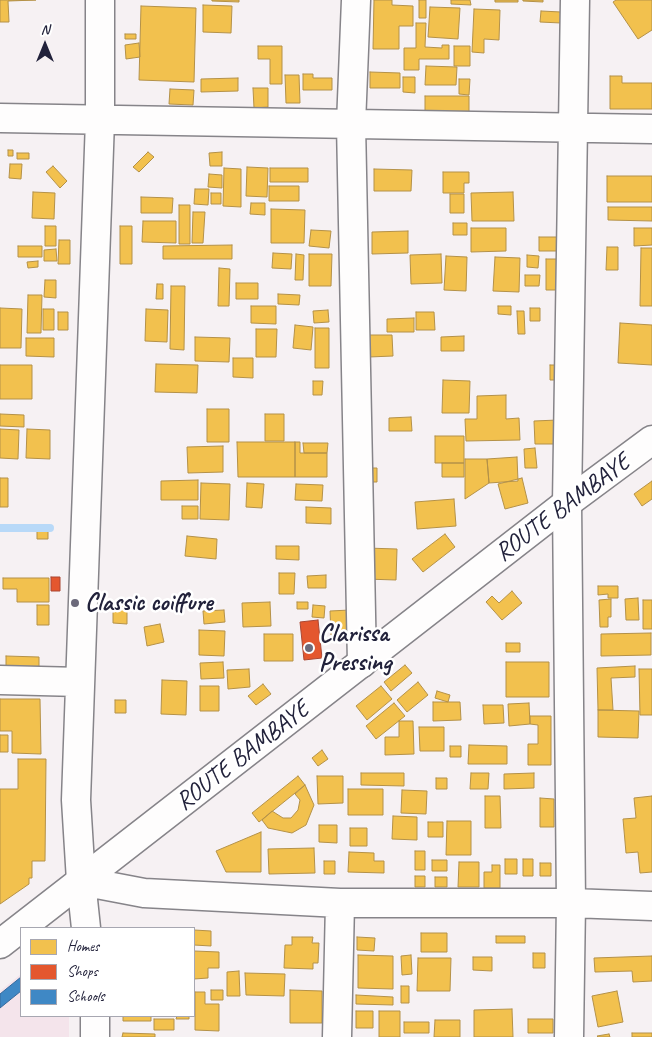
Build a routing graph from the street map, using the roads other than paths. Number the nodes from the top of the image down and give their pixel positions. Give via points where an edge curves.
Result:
1 (100, 0) edge
2 (356, 0) edge
3 (575, 0) edge
4 (0, 118) edge
5 (100, 120) junction
6 (351, 124) junction
7 (574, 128) junction
8 (652, 128) edge
9 (652, 440) edge
10 (568, 503) junction
11 (362, 663) junction
12 (0, 680) edge
13 (80, 682) junction
14 (81, 881) junction
15 (340, 903) junction
16 (571, 903) junction
17 (652, 906) edge
18 (22, 927) edge
19 (86, 927) edge
20 (20, 928) edge
21 (0, 944) edge
22 (95, 1017) edge
23 (95, 1037) edge
24 (337, 1037) edge
25 (570, 1037) edge

1 - 5 street
2 - 6 street
3 - 7 street
4 - 5 street
5 - 6 street
5 - 13 street
6 - 7 street
6 - 11 street
7 - 8 street
7 - 10 street
9 - 10 street, ROUTE BAMBAYE
10 - 11 street, ROUTE BAMBAYE
10 - 16 street
11 - 14 street, ROUTE BAMBAYE
12 - 13 street
13 - 14 street via 76,800
14 - 15 street via 144,893
14 - 18 street, ROUTE BAMBAYE
14 - 19 street
15 - 16 street
15 - 24 street
16 - 17 street
16 - 25 street
20 - 21 street, ROUTE BAMBAYE
22 - 23 street

